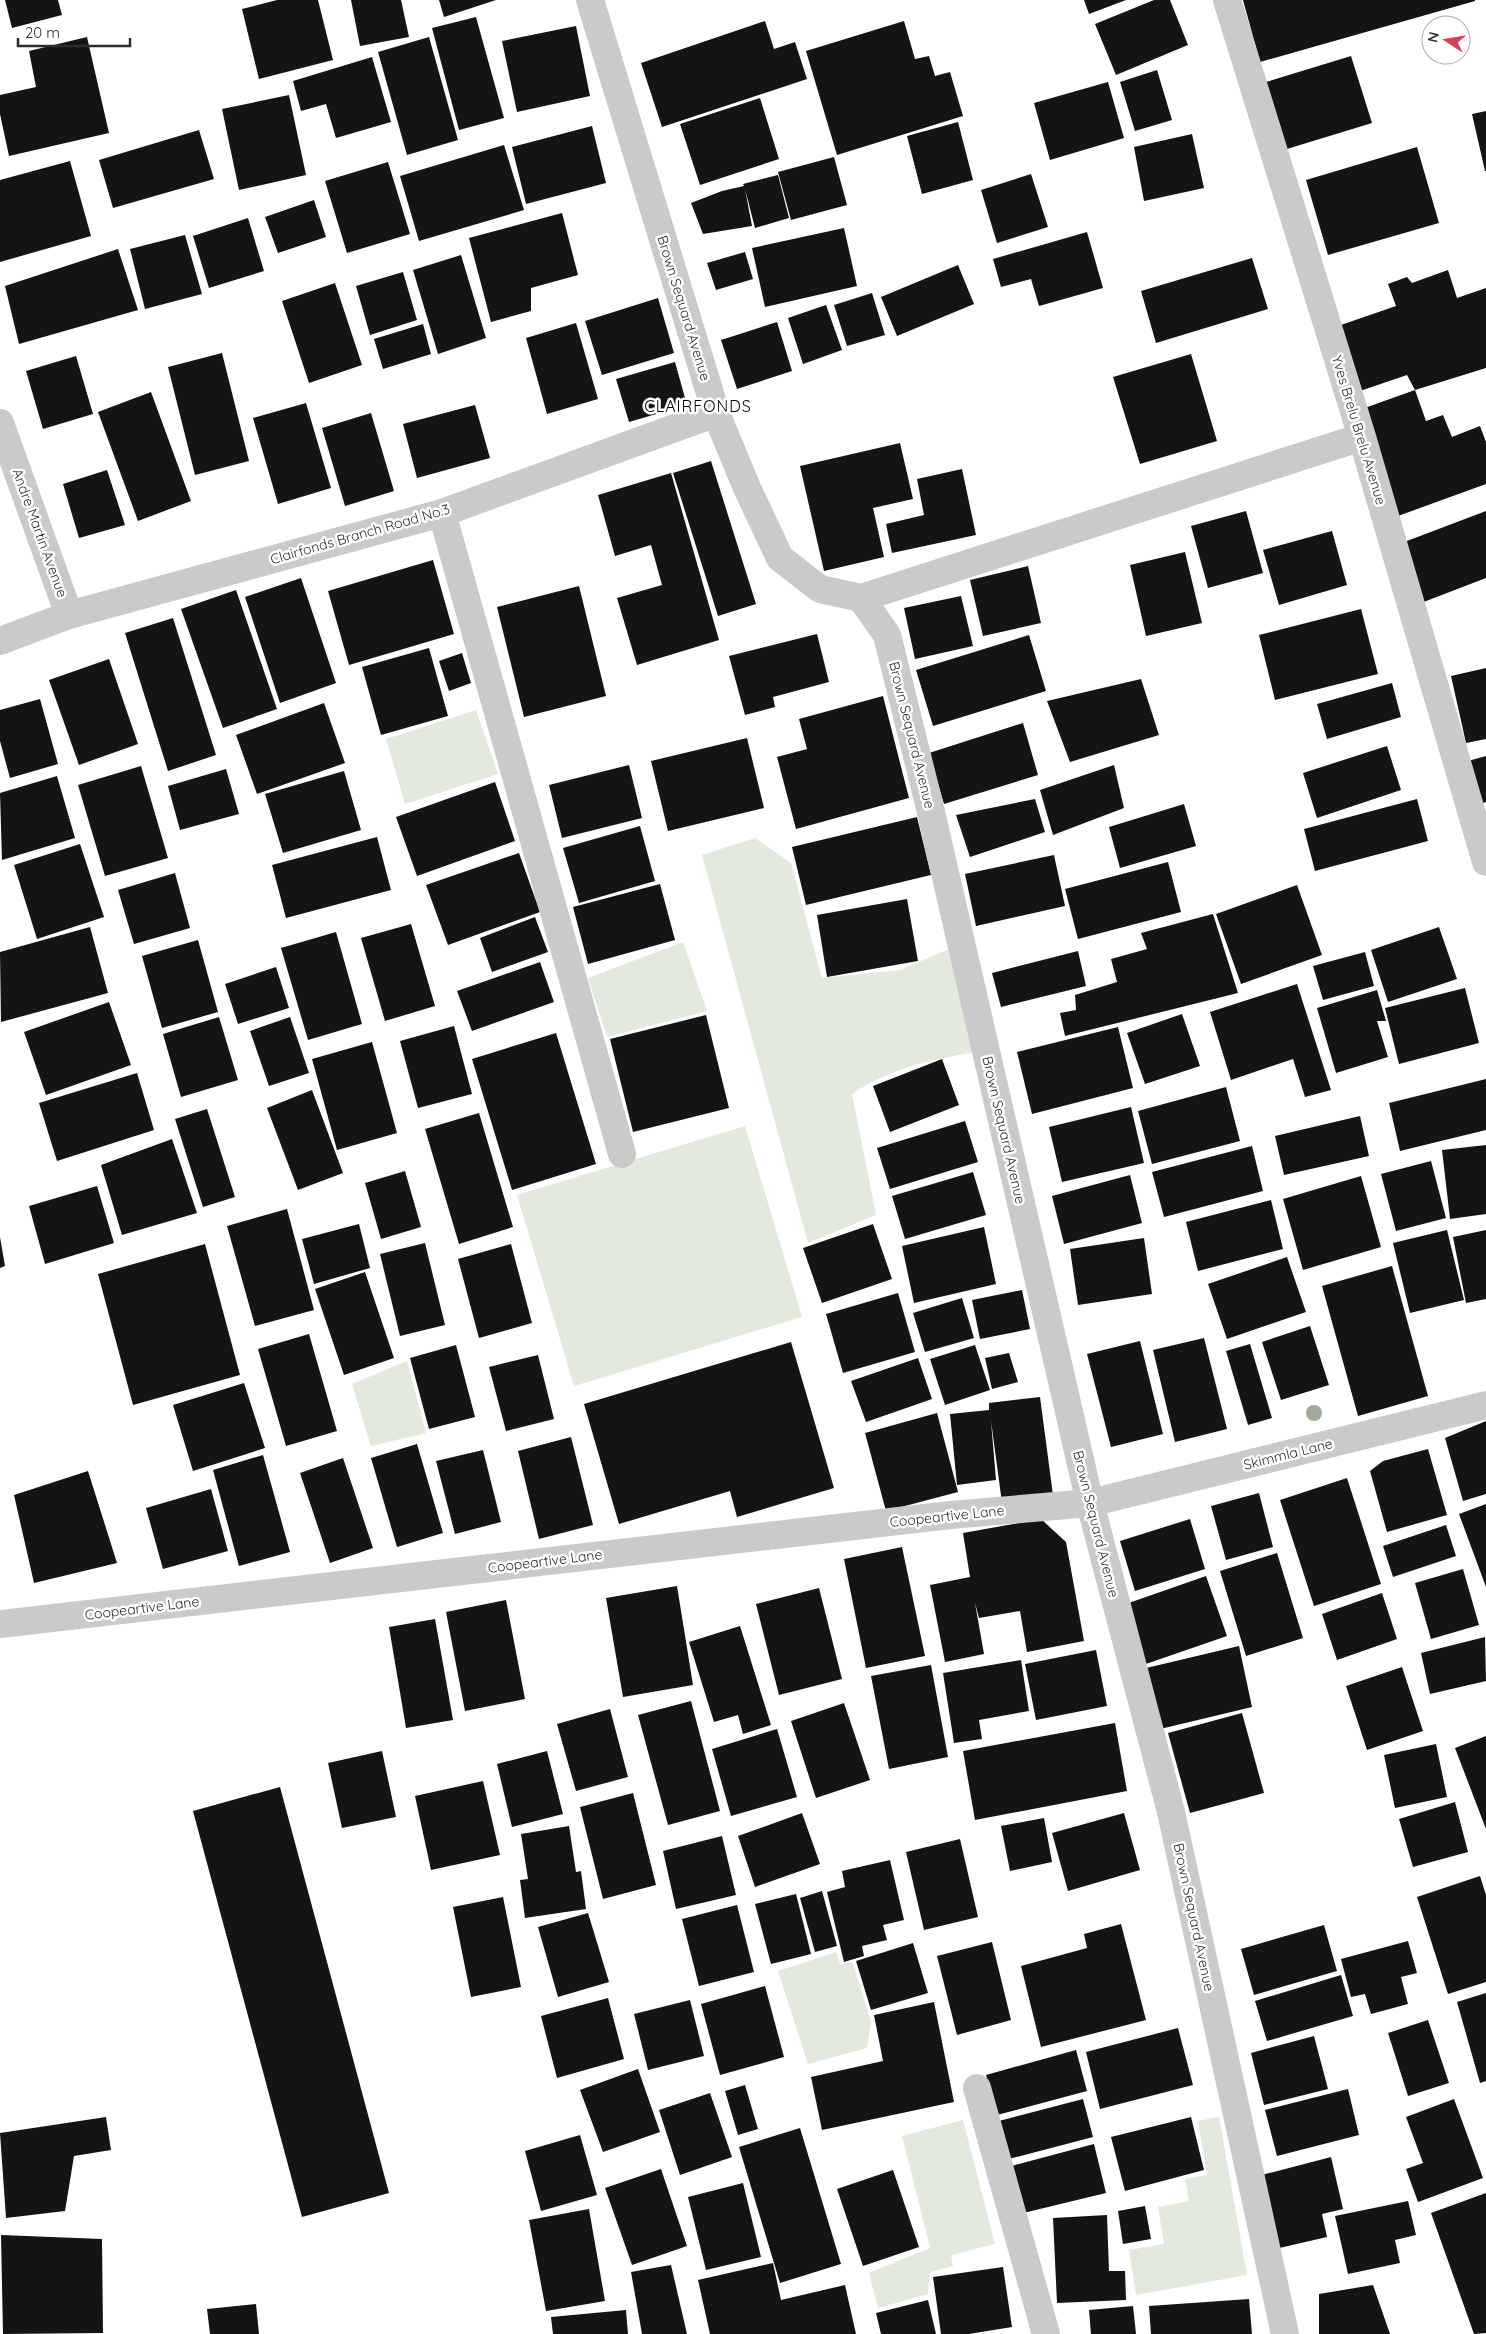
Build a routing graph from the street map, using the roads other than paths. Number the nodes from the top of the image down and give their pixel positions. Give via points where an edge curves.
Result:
1 (590, 0) edge
2 (1227, 0) edge
3 (716, 413) junction
4 (0, 423) edge
5 (1362, 437) junction
6 (442, 513) junction
7 (861, 598) junction
8 (69, 615) junction
9 (0, 641) edge
10 (1486, 862) edge
11 (622, 1154) dead end
12 (1486, 1406) edge
13 (1090, 1503) junction
14 (0, 1624) edge
15 (977, 2088) dead end
16 (1046, 2334) edge
17 (1285, 2334) edge

1 - 3 street, Brown Sequard Avenue
2 - 5 street, Yves Brelu Brelu Avenue
3 - 6 street, Clairfonds Branch Road No.3
3 - 7 street, Brown Sequard Avenue via 780,558 820,589
4 - 8 street, Andre Martin Avenue
5 - 7 street
5 - 10 street, Yves Brelu Brelu Avenue
6 - 8 street, Clairfonds Branch Road No.3
6 - 11 street
7 - 13 street, Brown Sequard Avenue via 887,635 892,654
8 - 9 street, Clairfonds Branch Road No.3
12 - 13 street, Skimmla Lane
13 - 14 street, Coopeartive Lane via 951,1515
13 - 17 street, Brown Sequard Avenue via 1171,1812
15 - 16 street

